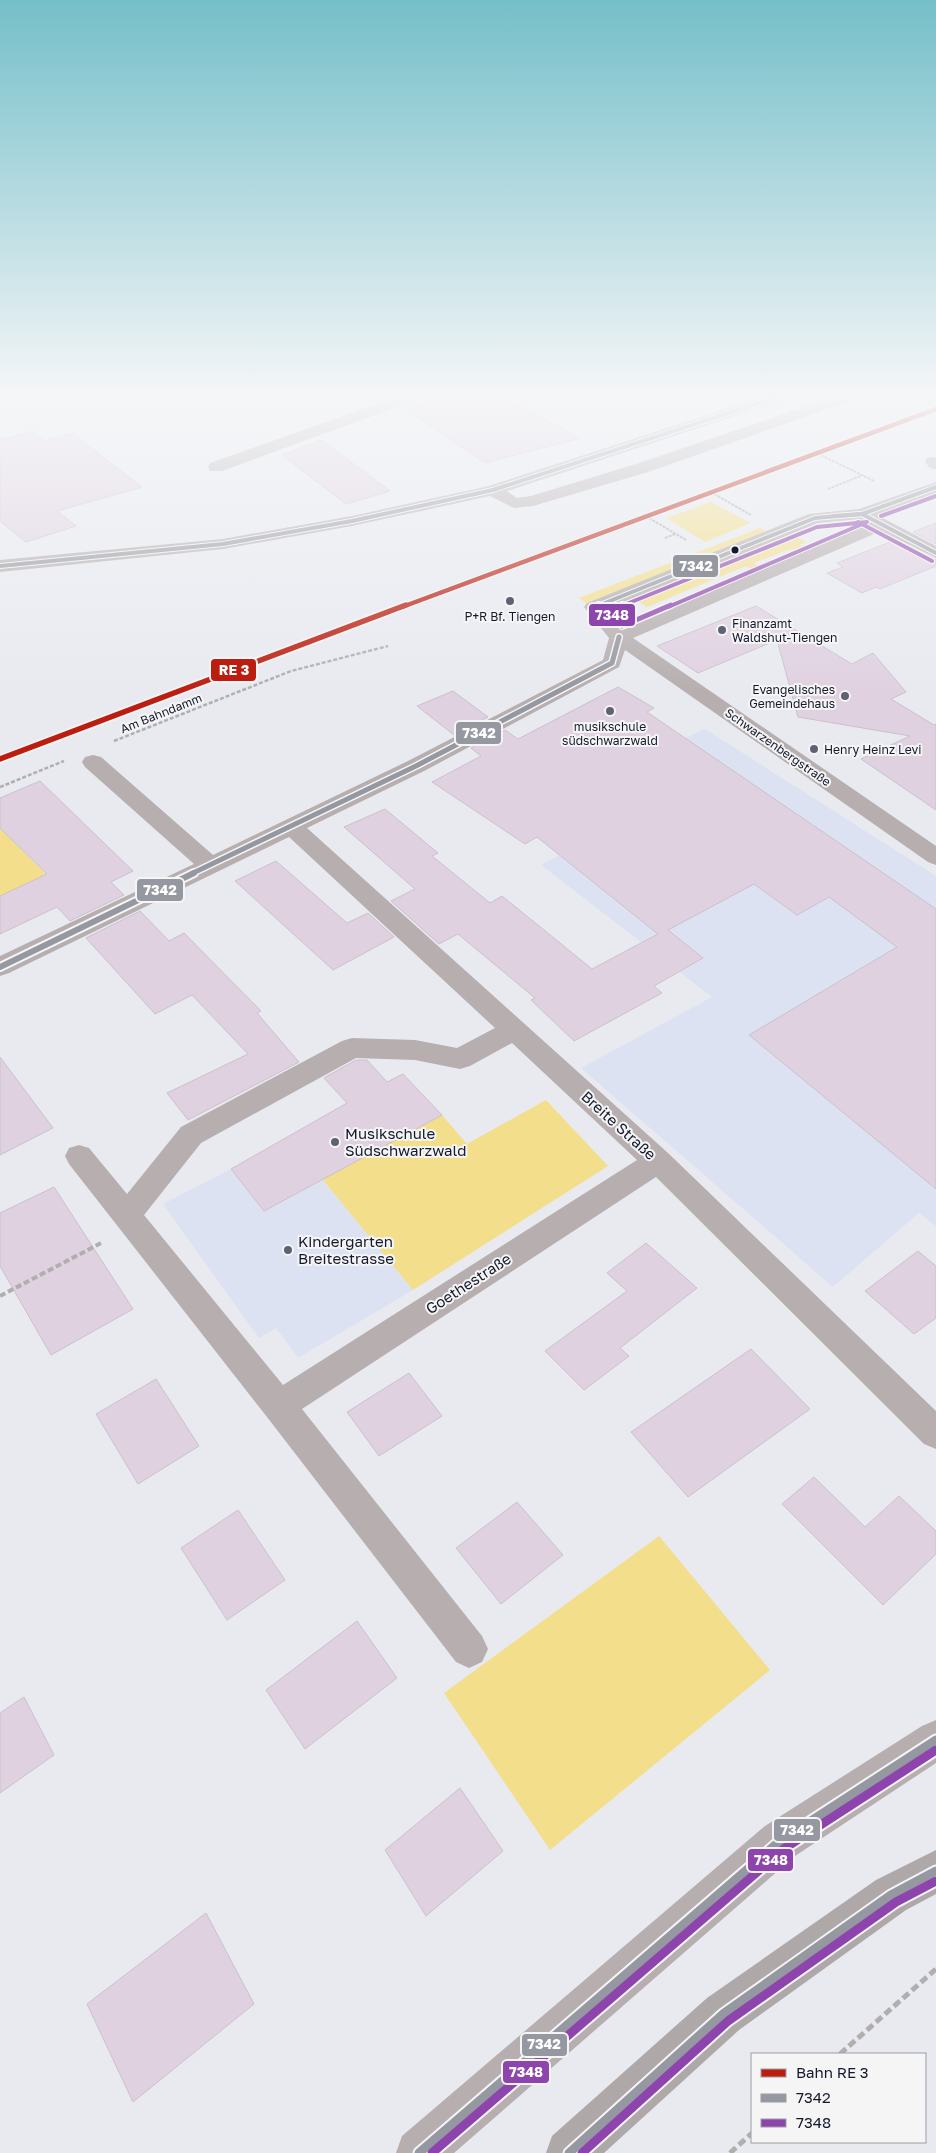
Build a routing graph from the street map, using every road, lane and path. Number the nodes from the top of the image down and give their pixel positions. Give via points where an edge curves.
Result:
1 (482, 492) edge
2 (497, 492) edge
3 (564, 492) edge
4 (894, 492) edge
5 (921, 492) edge
6 (714, 494) dead end
7 (905, 498) junction
8 (862, 514) junction
9 (649, 518) dead end
10 (881, 525) junction
11 (783, 531) junction
12 (675, 534) junction
13 (665, 538) dead end
14 (692, 543) dead end
15 (0, 551) edge
16 (936, 553) edge
17 (7, 565) edge
18 (619, 637) junction
19 (388, 646) dead end
20 (111, 742) dead end
21 (68, 760) dead end
22 (93, 762) dead end
23 (0, 787) edge
24 (292, 827) junction
25 (936, 857) edge
26 (211, 866) junction
27 (0, 967) edge
28 (515, 1029) junction
29 (80, 1156) dead end
30 (658, 1161) junction
31 (131, 1220) junction
32 (0, 1296) edge
33 (279, 1406) junction
34 (936, 1433) edge
35 (469, 1650) dead end
36 (936, 1740) edge
37 (936, 1871) edge
38 (936, 1969) edge
39 (841, 2053) edge
40 (751, 2134) edge
41 (419, 2153) edge
42 (569, 2153) edge
43 (730, 2153) edge

1 - 17 street via 352,521 223,544
2 - 3 street via 514,503 533,502
4 - 7 path
5 - 7 street
6 - 11 path
7 - 8 street
8 - 10 street
8 - 11 street via 815,518
9 - 12 path
10 - 16 street
10 - 18 street
11 - 18 street, Schwarzenbergstraße via 594,607
12 - 13 path
12 - 14 path
15 - 17 street
18 - 24 street via 612,663
18 - 25 street, Schwarzenbergstraße
19 - 20 path, Am Bahndamm via 291,671
21 - 23 path
22 - 26 street
24 - 26 street
24 - 28 street, Breite Straße
26 - 27 street
28 - 30 street, Breite Straße
28 - 31 street via 460,1059 415,1050 352,1048 191,1135
29 - 31 street
30 - 33 street, Goethestraße
30 - 34 street, Breite Straße
31 - 32 path
31 - 33 street
33 - 35 street
36 - 41 street via 780,1841
37 - 42 main road via 891,1895 723,2014
38 - 39 path
40 - 43 path

